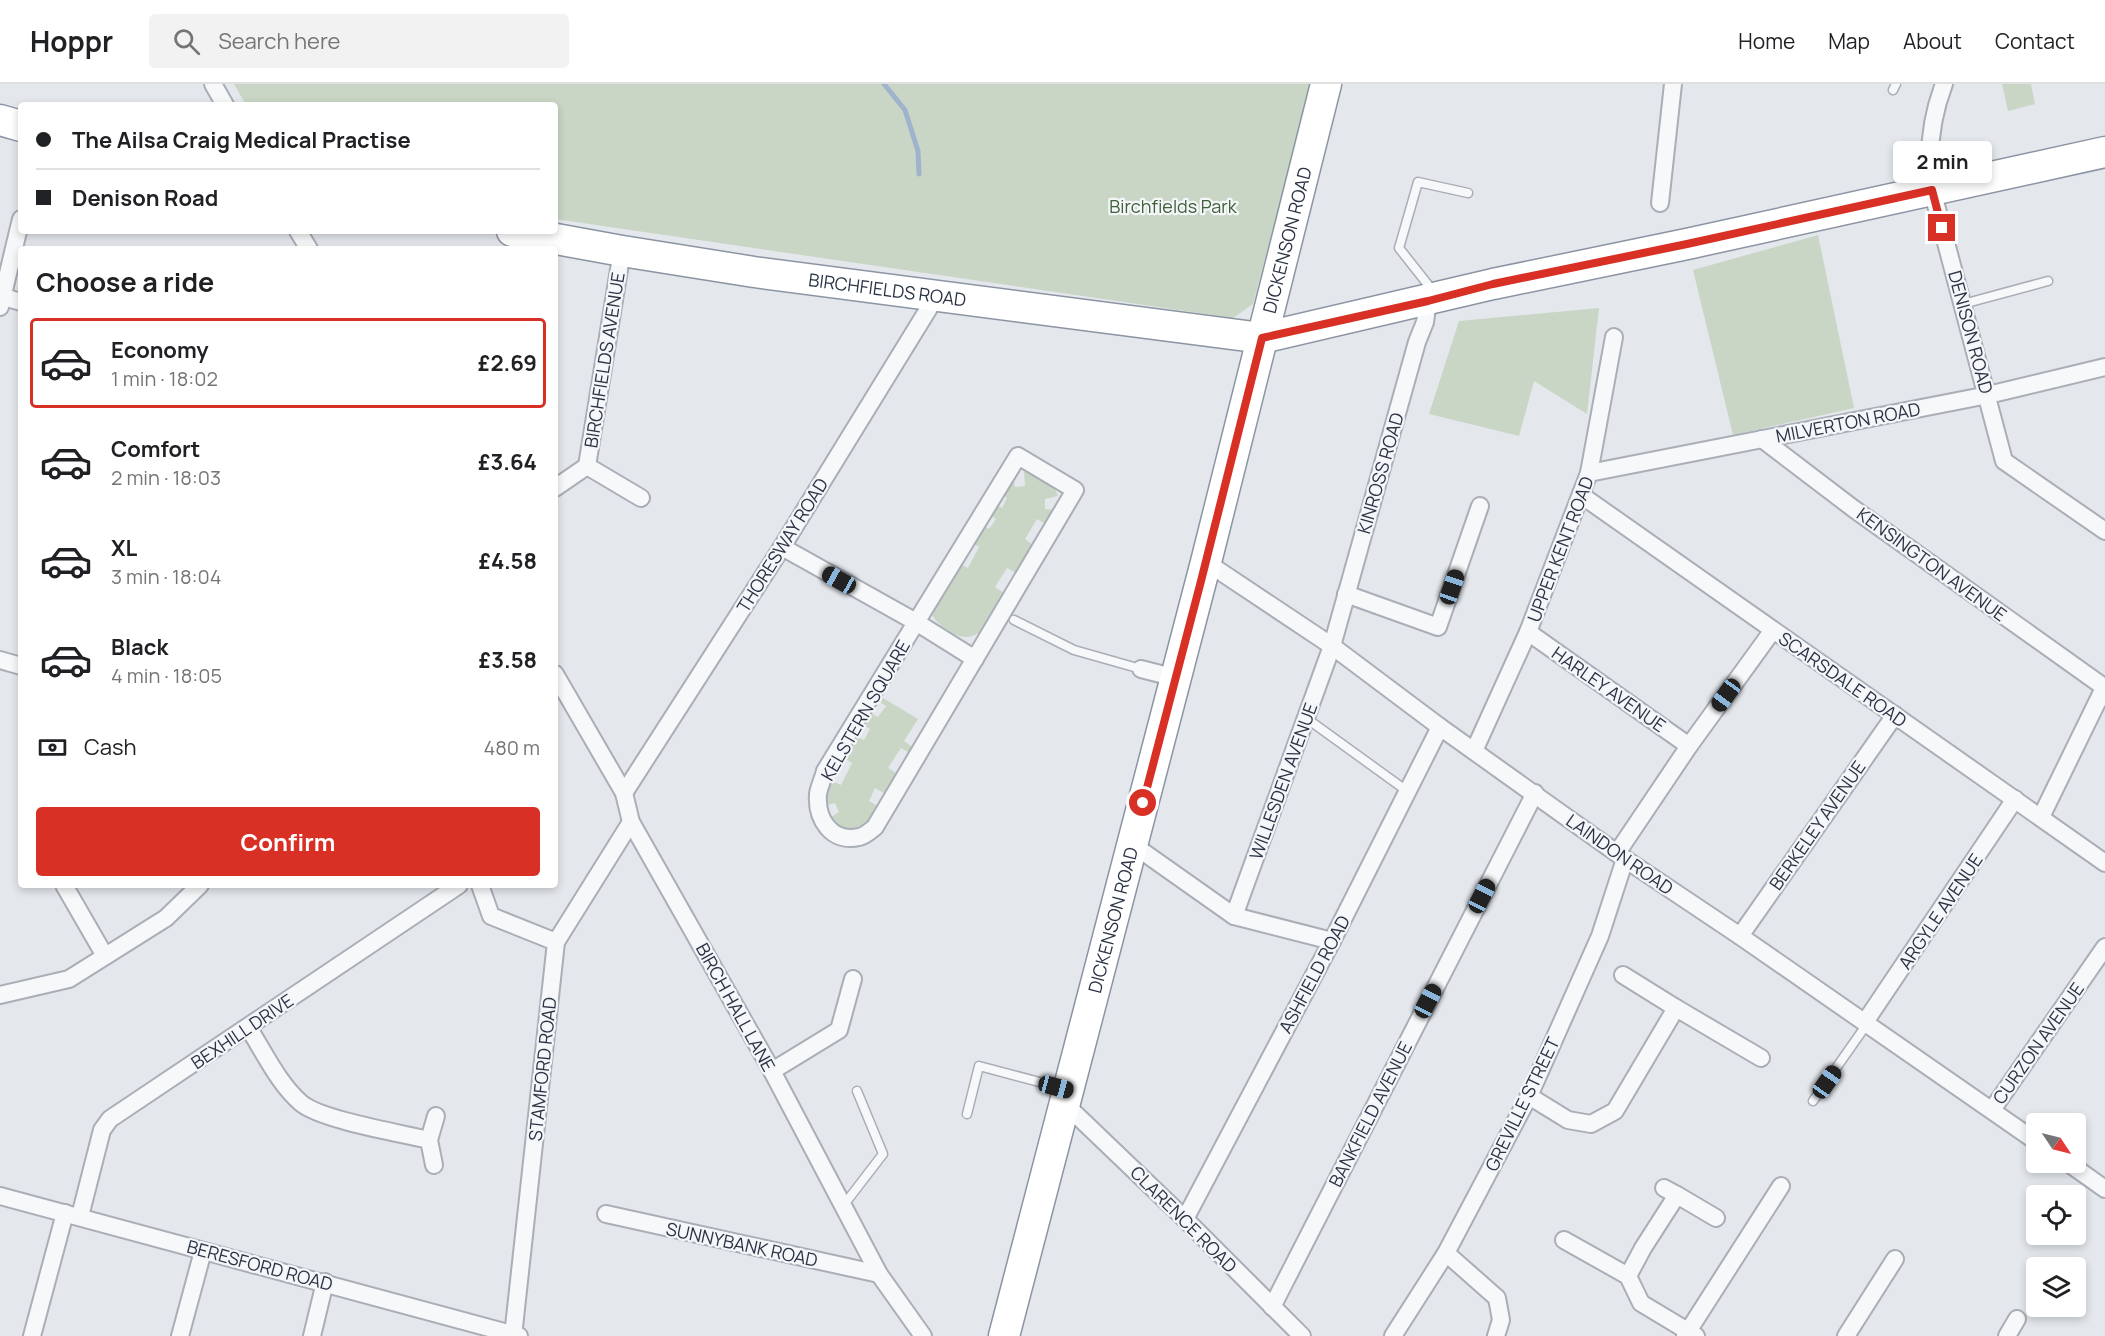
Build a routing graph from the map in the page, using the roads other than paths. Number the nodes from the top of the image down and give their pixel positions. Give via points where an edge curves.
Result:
1 (213, 84) edge
2 (1326, 84) edge
3 (1673, 84) edge
4 (1944, 84) edge
5 (223, 102) edge
6 (0, 120) edge
7 (18, 125) edge
8 (2105, 152) edge
9 (1932, 190) junction
10 (1468, 193) dead end
11 (1660, 202) dead end
12 (18, 231) edge
13 (528, 234) edge
14 (622, 251) junction
15 (2048, 281) dead end
16 (937, 295) junction
17 (1, 300) edge
18 (1433, 300) junction
19 (18, 302) edge
20 (1963, 304) junction
21 (1614, 336) dead end
22 (1262, 338) junction
23 (2105, 367) edge
24 (1988, 395) junction
25 (1762, 439) junction
26 (587, 466) junction
27 (1590, 473) junction
28 (558, 486) edge
29 (1581, 495) junction
30 (641, 498) dead end
31 (1480, 506) dead end
32 (2105, 531) edge
33 (782, 548) junction
34 (1206, 562) junction
35 (1346, 594) junction
36 (1008, 617) junction
37 (916, 622) junction
38 (1773, 630) junction
39 (1528, 632) junction
40 (1332, 646) junction
41 (975, 659) junction
42 (0, 660) edge
43 (18, 665) edge
44 (1141, 669) joint
45 (1176, 678) junction
46 (558, 679) edge
47 (2105, 686) edge
48 (1894, 715) junction
49 (1306, 718) junction
50 (1440, 727) junction
51 (1689, 746) junction
52 (1474, 751) junction
53 (1407, 791) junction
54 (624, 793) junction
55 (1535, 793) junction
56 (2015, 799) junction
57 (2040, 817) junction
58 (631, 822) junction
59 (1132, 844) junction
60 (1621, 856) junction
61 (2105, 863) edge
62 (66, 888) edge
63 (197, 888) edge
64 (455, 888) edge
65 (481, 888) edge
66 (1234, 916) junction
67 (1740, 936) junction
68 (1332, 941) junction
69 (556, 942) junction
70 (2105, 947) edge
71 (105, 956) junction
72 (1623, 975) dead end
73 (853, 979) dead end
74 (0, 995) edge
75 (1676, 1008) junction
76 (1866, 1023) junction
77 (248, 1027) junction
78 (1761, 1058) dead end
79 (772, 1071) junction
80 (857, 1091) dead end
81 (1529, 1096) junction
82 (1066, 1097) junction
83 (1813, 1101) dead end
84 (1992, 1110) junction
85 (967, 1113) dead end
86 (436, 1116) dead end
87 (2026, 1134) edge
88 (429, 1140) junction
89 (434, 1165) dead end
90 (2082, 1173) edge
91 (1781, 1186) dead end
92 (2105, 1189) edge
93 (0, 1196) edge
94 (843, 1207) junction
95 (606, 1214) dead end
96 (73, 1215) junction
97 (1716, 1218) dead end
98 (1185, 1219) junction
99 (1564, 1240) dead end
100 (203, 1251) junction
101 (1446, 1254) junction
102 (1895, 1259) dead end
103 (879, 1274) junction
104 (1628, 1276) junction
105 (326, 1282) junction
106 (1272, 1307) junction
107 (2017, 1319) dead end
108 (1690, 1334) edge
109 (32, 1336) edge
110 (180, 1336) edge
111 (312, 1336) edge
112 (515, 1336) edge
113 (923, 1336) edge
114 (1004, 1336) edge
115 (1302, 1336) edge
116 (1393, 1336) edge
117 (1496, 1336) edge
118 (1846, 1336) edge
119 (2007, 1336) edge

1 - 5 street
2 - 22 highway, DICKENSON ROAD
3 - 11 street
4 - 9 street, DENISON ROAD via 1936,104 1928,163
6 - 7 highway
8 - 9 highway
9 - 18 highway
9 - 20 street, DENISON ROAD
10 - 18 lane via 1418,182 1399,248
12 - 17 street
13 - 14 highway, BIRCHFIELDS ROAD
14 - 16 highway, BIRCHFIELDS ROAD
14 - 26 street, BIRCHFIELDS AVENUE
15 - 20 lane
16 - 22 highway, BIRCHFIELDS ROAD
16 - 33 street, THORESWAY ROAD
17 - 19 street
18 - 22 highway
18 - 35 street, KINROSS ROAD via 1417,342
20 - 24 street, DENISON ROAD
21 - 27 street, UPPER KENT ROAD
22 - 34 highway, DICKENSON ROAD
23 - 24 street, MILVERTON ROAD
24 - 25 street, MILVERTON ROAD
24 - 32 street, DENISON ROAD via 2004,461
25 - 27 street, MILVERTON ROAD
25 - 47 street, KENSINGTON AVENUE via 1854,509
26 - 28 street, BIRCHFIELDS AVENUE
26 - 30 street
27 - 29 street, UPPER KENT ROAD
29 - 38 street, SCARSDALE ROAD
29 - 39 street, UPPER KENT ROAD
31 - 35 street via 1438,627
33 - 37 street
33 - 54 street, THORESWAY ROAD
34 - 40 street, LAINDON ROAD
34 - 45 highway, DICKENSON ROAD
35 - 40 street, KINROSS ROAD
36 - 37 street, KELSTERN SQUARE via 1075,490 1018,456
36 - 41 street, KELSTERN SQUARE
36 - 44 lane via 1074,650
37 - 41 street
37 - 41 street, KELSTERN SQUARE via 825,771 818,794 819,816 827,830 842,838 861,837 875,827
38 - 48 street, SCARSDALE ROAD
38 - 51 street, GREVILLE STREET
39 - 51 street, HARLEY AVENUE
39 - 52 street, UPPER KENT ROAD
40 - 49 street, WILLESDEN AVENUE
40 - 50 street, LAINDON ROAD
42 - 43 street
44 - 45 street
45 - 59 highway, DICKENSON ROAD
46 - 54 street, BIRCH HALL LANE
47 - 57 street
48 - 56 street, SCARSDALE ROAD
48 - 67 street, BERKELEY AVENUE
49 - 53 lane
49 - 66 street, WILLESDEN AVENUE
50 - 52 street, LAINDON ROAD
50 - 53 street, ASHFIELD ROAD
51 - 60 street, GREVILLE STREET
52 - 55 street, LAINDON ROAD
53 - 68 street, ASHFIELD ROAD
54 - 58 street, BIRCH HALL LANE
55 - 60 street, LAINDON ROAD
55 - 106 street, BANKFIELD AVENUE
56 - 57 street, SCARSDALE ROAD
56 - 76 street, ARGYLE AVENUE
57 - 61 street, SCARSDALE ROAD
58 - 69 street, STAMFORD ROAD
58 - 79 street, BIRCH HALL LANE
59 - 66 street
59 - 82 highway, DICKENSON ROAD
60 - 67 street, LAINDON ROAD
60 - 81 street, GREVILLE STREET via 1600,936
62 - 71 street
63 - 71 street via 166,918
64 - 77 street, BEXHILL DRIVE
65 - 69 street via 491,916
66 - 68 street
67 - 76 street, LAINDON ROAD
68 - 98 street, ASHFIELD ROAD
69 - 112 street, STAMFORD ROAD
70 - 84 street, CURZON AVENUE
71 - 74 street via 69,979
72 - 75 street
73 - 79 street via 839,1030
75 - 78 street
75 - 81 street via 1615,1111 1591,1124 1568,1120
76 - 83 lane
76 - 84 street, LAINDON ROAD
77 - 88 street via 302,1104 319,1113
77 - 96 street, BEXHILL DRIVE via 110,1119
79 - 94 street, BIRCH HALL LANE
80 - 94 lane via 884,1154
81 - 101 street, GREVILLE STREET
82 - 85 lane via 979,1066
82 - 98 street, CLARENCE ROAD
82 - 114 highway, DICKENSON ROAD
84 - 87 street, LAINDON ROAD
86 - 88 street
88 - 89 street
90 - 92 street
91 - 108 street
93 - 96 street, BERESFORD ROAD
94 - 103 street, BIRCH HALL LANE
95 - 103 street, SUNNYBANK ROAD
96 - 100 street, BERESFORD ROAD
96 - 109 street, BEXHILL DRIVE
97 - 104 street via 1670,1191
98 - 106 street, CLARENCE ROAD
99 - 104 street
100 - 105 street, BERESFORD ROAD
100 - 110 street
101 - 116 street, GREVILLE STREET
101 - 117 street via 1497,1298 1501,1320
102 - 118 street
103 - 113 street, BIRCH HALL LANE
104 - 108 street via 1641,1303
105 - 111 street
105 - 112 street, BERESFORD ROAD
106 - 115 street, CLARENCE ROAD
107 - 119 street

